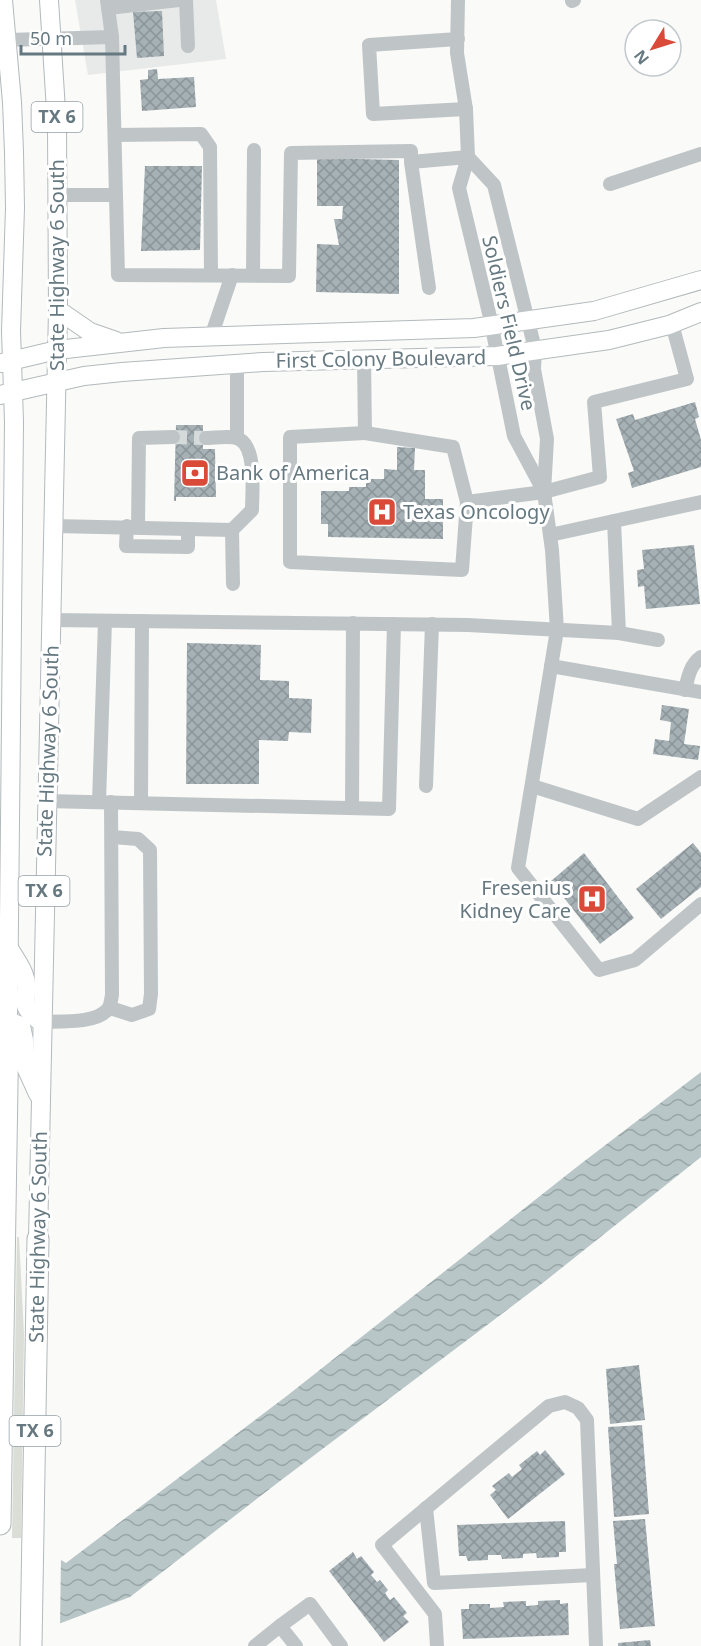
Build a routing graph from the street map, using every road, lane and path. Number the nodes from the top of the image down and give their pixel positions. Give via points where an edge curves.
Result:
1 (3, 0) edge
2 (49, 0) edge
3 (179, 0) edge
4 (186, 0) edge
5 (458, 0) edge
6 (107, 4) edge
7 (112, 37) junction
8 (458, 39) junction
9 (2, 40) edge
10 (52, 40) junction
11 (188, 46) dead end
12 (466, 109) junction
13 (115, 135) junction
14 (254, 150) dead end
15 (701, 154) edge
16 (468, 157) junction
17 (411, 162) junction
18 (610, 184) dead end
19 (58, 195) junction
20 (116, 195) junction
21 (212, 274) junction
22 (232, 275) junction
23 (253, 275) junction
24 (701, 280) edge
25 (12, 286) junction
26 (429, 288) dead end
27 (0, 308) edge
28 (58, 310) junction
29 (701, 312) edge
30 (529, 321) junction
31 (672, 324) junction
32 (491, 326) junction
33 (211, 337) junction
34 (123, 343) junction
35 (535, 349) junction
36 (57, 350) junction
37 (497, 356) junction
38 (364, 359) junction
39 (6, 362) edge
40 (237, 364) junction
41 (56, 382) junction
42 (6, 394) edge
43 (365, 434) junction
44 (173, 437) tunnel mouth
45 (206, 438) tunnel mouth
46 (237, 438) junction
47 (544, 492) junction
48 (466, 502) junction
49 (701, 502) edge
50 (614, 521) junction
51 (54, 526) junction
52 (132, 526) junction
53 (188, 529) junction
54 (232, 530) junction
55 (550, 535) junction
56 (233, 584) dead end
57 (5, 617) edge
58 (52, 620) junction
59 (105, 621) junction
60 (142, 621) junction
61 (353, 623) junction
62 (394, 624) junction
63 (432, 624) junction
64 (556, 630) junction
65 (620, 633) junction
66 (658, 639) dead end
67 (701, 657) edge
68 (551, 666) junction
69 (685, 690) junction
70 (701, 692) edge
71 (701, 777) edge
72 (426, 786) dead end
73 (532, 786) junction
74 (46, 801) junction
75 (105, 802) junction
76 (141, 803) junction
77 (352, 808) junction
78 (112, 837) junction
79 (701, 904) edge
80 (9, 948) junction
81 (110, 1008) junction
82 (4, 1020) edge
83 (41, 1022) junction
84 (40, 1099) junction
85 (38, 1239) joint
86 (426, 1508) junction
87 (0, 1524) edge
88 (593, 1575) junction
89 (434, 1583) junction
90 (435, 1614) junction
91 (280, 1626) junction
92 (31, 1646) edge
93 (255, 1646) edge
94 (296, 1646) edge
95 (341, 1646) edge
96 (436, 1646) edge
97 (596, 1646) edge

1 - 9 main road, State Highway 6 South / TX 6
2 - 10 main road, State Highway 6 South / TX 6
3 - 6 street
4 - 11 street
5 - 8 street, Soldiers Field Drive
6 - 7 street
7 - 10 street
7 - 13 street
8 - 12 street, Soldiers Field Drive
8 - 12 street via 369,45 373,114
9 - 10 street
9 - 25 main road, State Highway 6 South / TX 6 via 14,152
10 - 19 main road, State Highway 6 South / TX 6
12 - 16 street, Soldiers Field Drive
13 - 20 street
13 - 21 street via 201,134 210,147
14 - 23 street
15 - 18 street
16 - 17 street
16 - 30 street, Soldiers Field Drive via 494,185
16 - 32 street, Soldiers Field Drive via 459,188
17 - 23 street via 411,151 291,153 289,276
17 - 26 street
19 - 20 street
19 - 28 main road, State Highway 6 South / TX 6
20 - 21 street via 118,275
21 - 22 street
22 - 23 street
22 - 33 street
24 - 30 main road, First Colony Boulevard via 594,311
25 - 27 main road
25 - 39 main road, State Highway 6 South / TX 6
28 - 34 main road via 90,332
28 - 36 main road, State Highway 6 South / TX 6
29 - 31 main road, First Colony Boulevard
30 - 32 main road, First Colony Boulevard
30 - 35 street, Soldiers Field Drive
31 - 35 main road, First Colony Boulevard via 609,340
31 - 47 street via 687,379 594,402 600,477
32 - 33 main road, First Colony Boulevard
32 - 37 street, Soldiers Field Drive
33 - 34 main road, First Colony Boulevard
34 - 36 main road, First Colony Boulevard
35 - 37 main road, First Colony Boulevard
35 - 47 street, Soldiers Field Drive via 534,369 547,440
36 - 39 main road, First Colony Boulevard
36 - 41 main road, State Highway 6 South / TX 6
37 - 38 main road, First Colony Boulevard
37 - 47 street, Soldiers Field Drive via 514,435
38 - 40 main road, First Colony Boulevard
38 - 43 street
39 - 42 main road, State Highway 6 South / TX 6
40 - 41 main road, First Colony Boulevard via 84,376
40 - 46 street
41 - 42 main road, First Colony Boulevard
41 - 51 main road, State Highway 6 South / TX 6
42 - 57 main road, State Highway 6 South / TX 6
43 - 48 street via 453,447
43 - 48 street via 290,437 290,562 462,570
44 - 52 street via 139,438
45 - 46 street
46 - 54 street via 247,446 251,457 252,510
47 - 48 street
47 - 55 street, Soldiers Field Drive
49 - 50 street
50 - 55 street
50 - 65 street
51 - 52 street
51 - 58 main road, State Highway 6 South / TX 6
52 - 53 street
52 - 53 street via 126,546 189,547
53 - 54 street
54 - 56 street
55 - 64 street, Soldiers Field Drive
57 - 80 main road, State Highway 6 South / TX 6
58 - 59 street
58 - 74 main road, State Highway 6 South / TX 6
59 - 60 street
59 - 75 street
60 - 61 street
60 - 76 street
61 - 62 street
61 - 77 street
62 - 63 street
62 - 77 street via 389,809
63 - 64 street
63 - 72 street
64 - 65 street
64 - 68 street, Soldiers Field Drive
65 - 66 street
67 - 69 street via 689,673
68 - 69 street
68 - 73 street, Soldiers Field Drive
69 - 70 street
71 - 73 street via 638,819
73 - 79 street, Soldiers Field Drive via 518,868 598,970 635,960
74 - 75 street
74 - 83 main road, State Highway 6 South / TX 6
75 - 76 street
75 - 78 street
76 - 77 street
78 - 81 street
78 - 81 street via 138,839 150,850 151,994 149,1009 132,1015
80 - 82 main road, State Highway 6 South / TX 6
80 - 83 main road via 25,976 28,1012
81 - 83 street via 88,1020
82 - 84 main road via 21,1026 24,1064
82 - 87 highway, State Highway 6 South / TX 6
83 - 84 main road, State Highway 6 South / TX 6
84 - 85 main road, State Highway 6 South / TX 6
85 - 92 highway, State Highway 6 South / TX 6
86 - 88 street via 549,1406 565,1402 578,1407 587,1420
86 - 89 street
86 - 90 street via 382,1545
88 - 89 street
88 - 97 street
89 - 90 street
90 - 96 street
91 - 93 street
91 - 94 street
91 - 95 street via 310,1604

